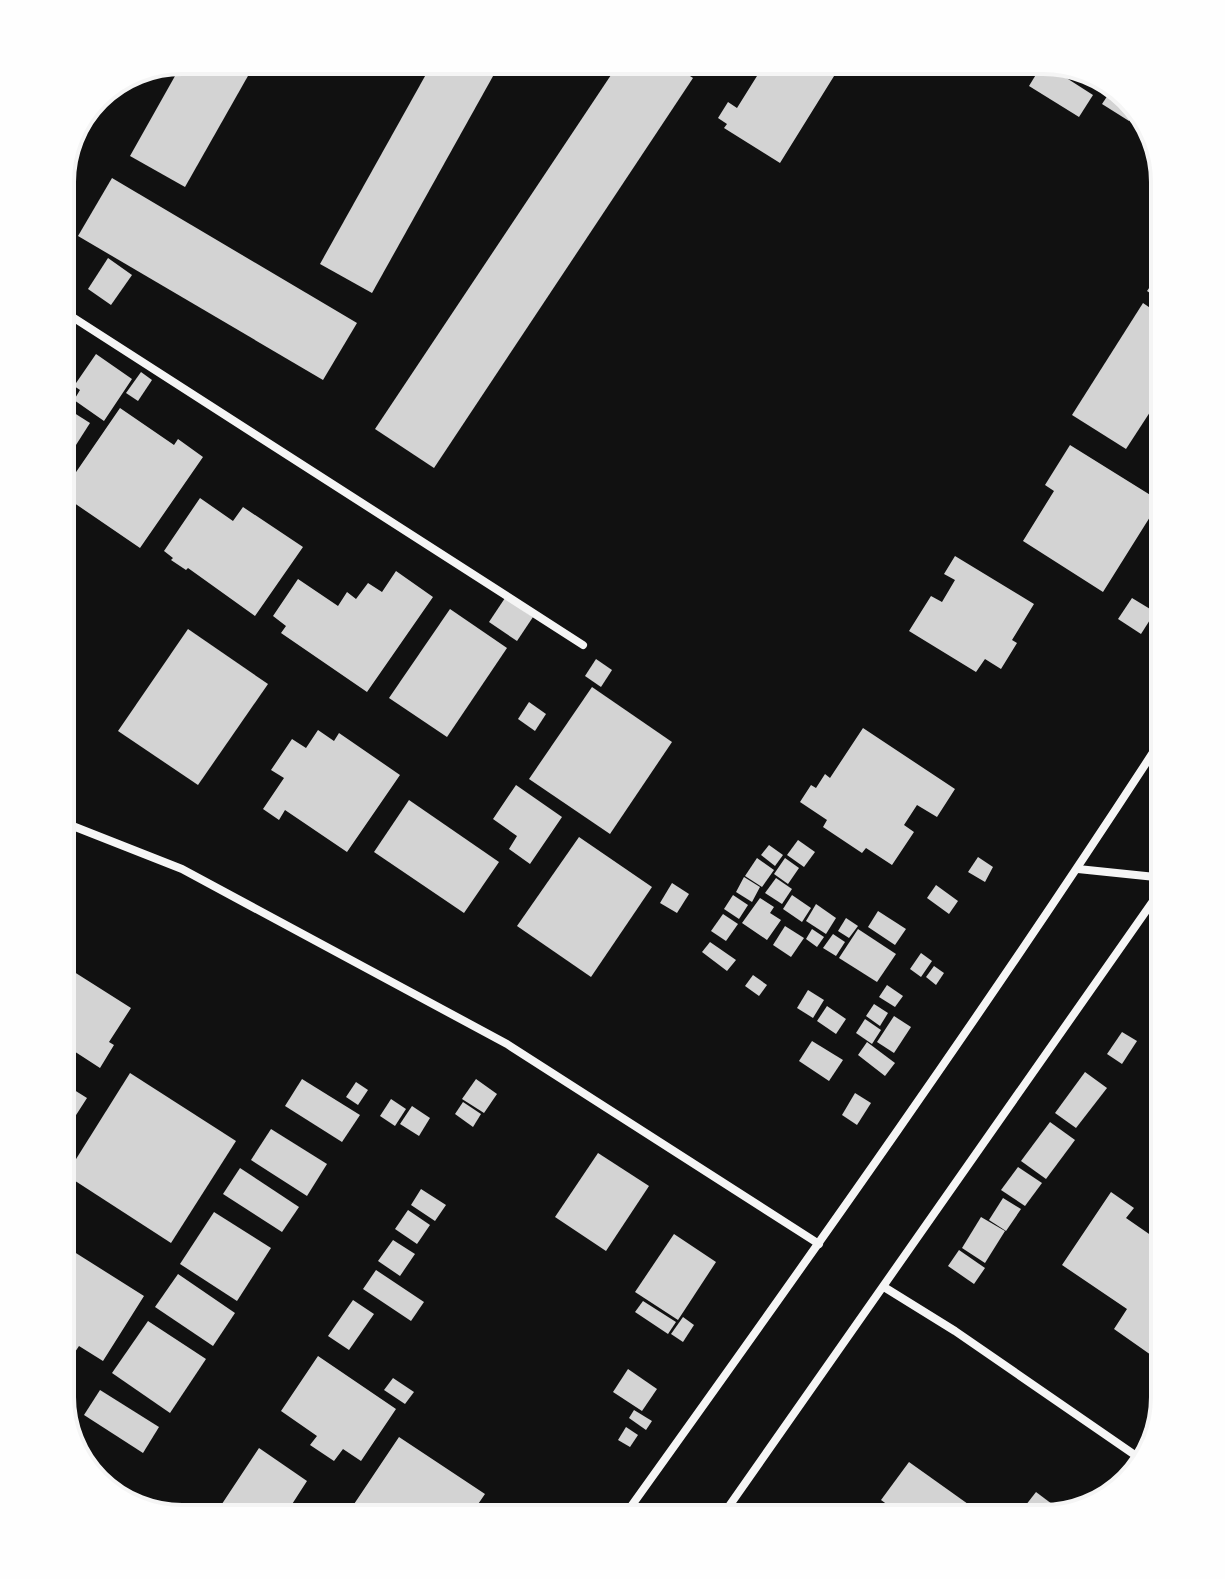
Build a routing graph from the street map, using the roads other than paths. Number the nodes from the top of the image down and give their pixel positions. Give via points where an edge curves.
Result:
1 (74, 318) edge
2 (583, 645) dead end
3 (1151, 756) edge
4 (74, 827) edge
5 (1078, 869) junction
6 (1151, 879) edge
7 (1151, 901) edge
8 (819, 1244) junction
9 (884, 1287) junction
10 (1134, 1455) edge
11 (632, 1505) edge
12 (730, 1505) edge

1 - 2 street
3 - 5 street
4 - 8 street via 182,869 507,1044
5 - 6 street
5 - 8 street
7 - 9 street
8 - 11 street
9 - 10 street
9 - 12 street

